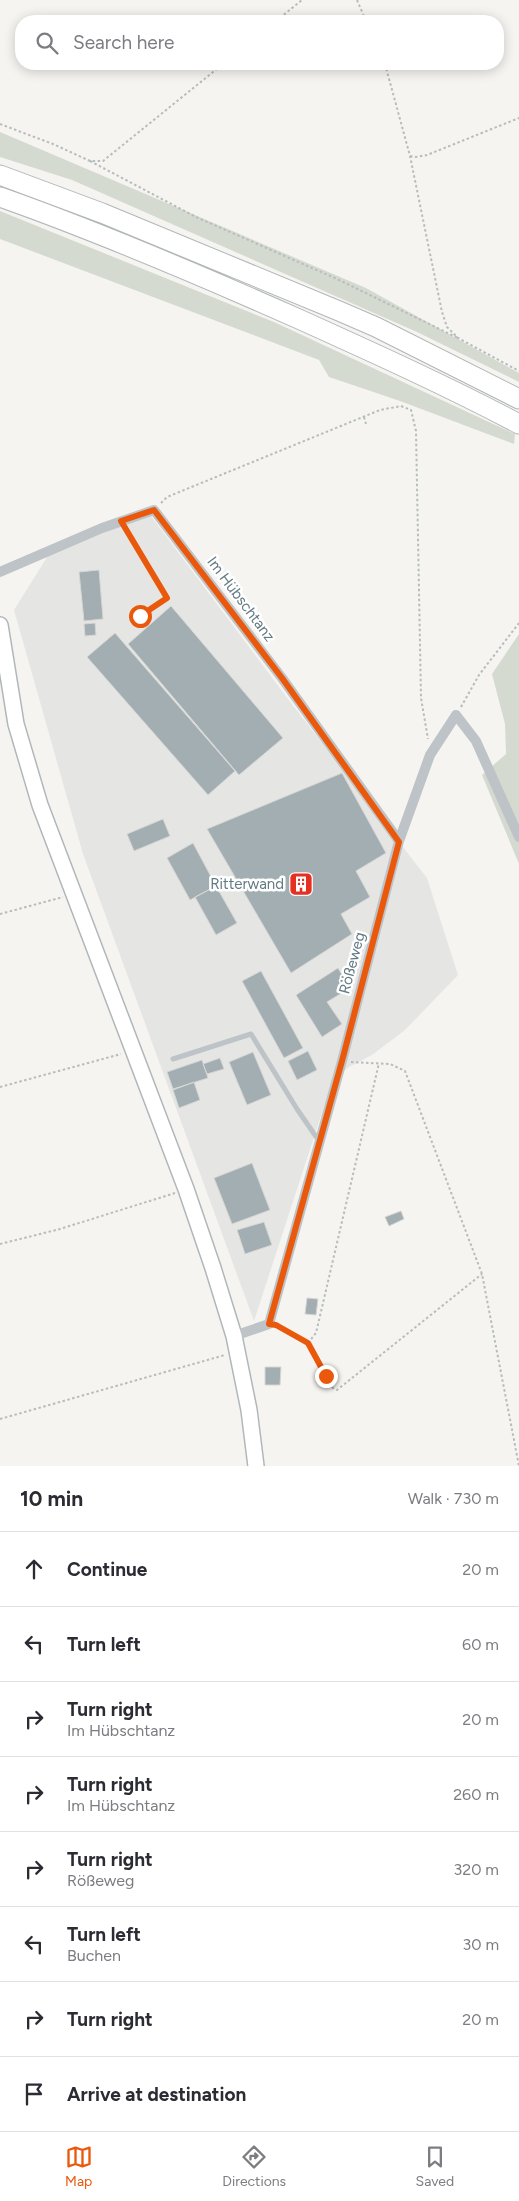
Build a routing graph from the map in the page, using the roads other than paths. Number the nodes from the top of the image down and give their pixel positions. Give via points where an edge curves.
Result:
1 (4, 176) edge
2 (4, 198) edge
3 (519, 399) edge
4 (519, 424) edge
5 (121, 521) junction
6 (0, 572) edge
7 (140, 616) dead end
8 (0, 625) edge
9 (519, 838) edge
10 (399, 842) junction
11 (172, 1059) dead end
12 (320, 1141) junction
13 (234, 1336) junction
14 (256, 1466) edge

1 - 3 highway via 346,314
2 - 4 highway via 213,281 448,386
5 - 6 street
5 - 7 lane via 167,598
5 - 10 street, Im Hübschtanz via 154,510 282,678
8 - 13 street via 16,724 40,805 186,1189
9 - 10 street, Rößeweg via 476,741 456,715 430,755
10 - 12 street, Rößeweg
11 - 12 lane via 252,1034
12 - 13 street, Rößeweg via 269,1324
13 - 14 street

